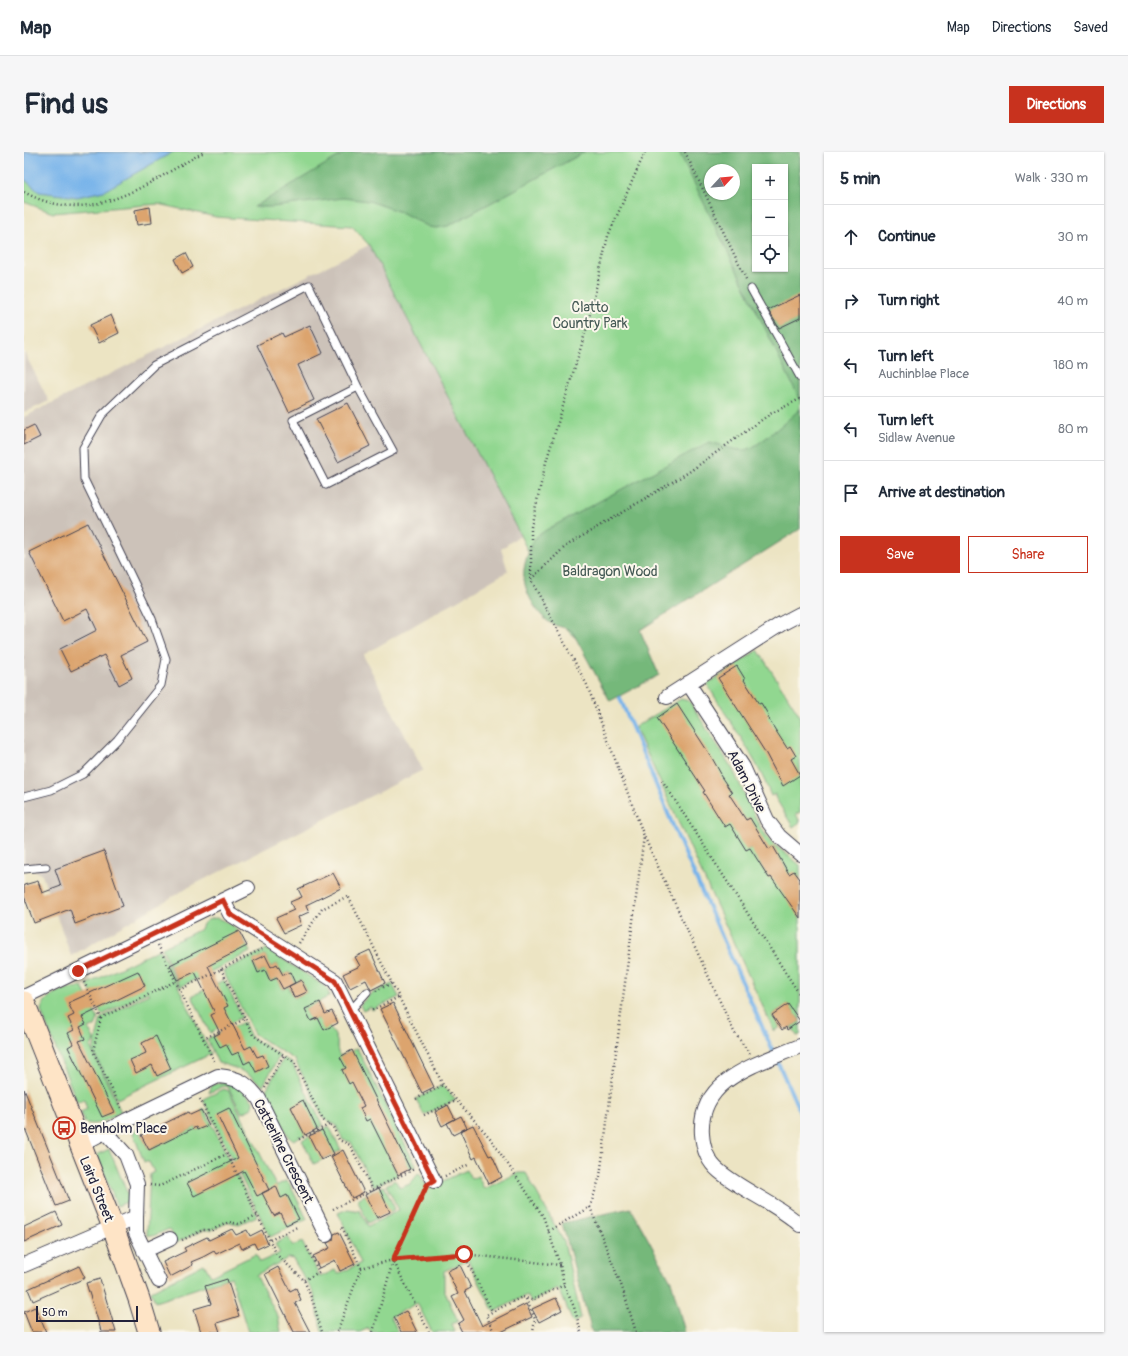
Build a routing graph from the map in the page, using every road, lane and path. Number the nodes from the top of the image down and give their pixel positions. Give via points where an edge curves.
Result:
1 (204, 152) edge
2 (645, 152) edge
3 (685, 152) edge
4 (24, 192) edge
5 (751, 289) joint
6 (800, 377) edge
7 (358, 387) junction
8 (800, 399) edge
9 (531, 580) junction
10 (800, 614) edge
11 (688, 683) junction
12 (667, 697) dead end
13 (662, 780) dead end
14 (24, 797) edge
15 (644, 836) junction
16 (800, 854) edge
17 (46, 867) dead end
18 (24, 869) edge
19 (248, 888) dead end
20 (223, 900) junction
21 (153, 934) junction
22 (275, 943) junction
23 (292, 954) junction
24 (221, 969) junction
25 (78, 971) junction
26 (176, 981) junction
27 (392, 984) junction
28 (179, 990) junction
29 (367, 992) joint
30 (800, 995) edge
31 (24, 997) edge
32 (399, 997) junction
33 (24, 1002) edge
34 (372, 1010) dead end
35 (350, 1011) junction
36 (101, 1018) junction
37 (245, 1018) junction
38 (203, 1039) junction
39 (800, 1046) edge
40 (284, 1055) junction
41 (747, 1059) dead end
42 (218, 1076) junction
43 (443, 1085) junction
44 (194, 1087) junction
45 (259, 1099) junction
46 (416, 1099) dead end
47 (456, 1100) junction
48 (424, 1115) dead end
49 (127, 1120) junction
50 (329, 1125) junction
51 (105, 1132) junction
52 (299, 1139) dead end
53 (80, 1145) junction
54 (227, 1154) junction
55 (425, 1164) junction
56 (470, 1164) dead end
57 (434, 1181) junction
58 (137, 1184) junction
59 (372, 1190) junction
60 (590, 1207) junction
61 (333, 1209) dead end
62 (257, 1216) junction
63 (136, 1217) junction
64 (800, 1225) edge
65 (113, 1227) junction
66 (297, 1227) dead end
67 (342, 1227) dead end
68 (548, 1231) junction
69 (326, 1235) dead end
70 (170, 1239) joint
71 (270, 1240) junction
72 (306, 1245) dead end
73 (144, 1251) junction
74 (464, 1254) junction
75 (393, 1260) junction
76 (560, 1264) junction
77 (24, 1266) edge
78 (361, 1268) junction
79 (304, 1280) junction
80 (159, 1281) dead end
81 (564, 1285) junction
82 (526, 1298) junction
83 (492, 1312) junction
84 (149, 1332) edge
85 (322, 1332) edge
86 (337, 1332) edge
87 (373, 1332) edge
88 (429, 1332) edge
89 (494, 1332) edge
90 (533, 1332) edge
91 (581, 1332) edge
92 (636, 1332) edge

1 - 4 path via 125,196 93,206 65,206 41,201
2 - 9 path via 608,236 587,328 546,462 531,527
3 - 5 path
5 - 6 lane
7 - 7 lane via 393,451 326,485 293,420
7 - 14 lane via 309,285 154,366 102,415 83,448 84,479 154,626 166,659 162,685 117,740 83,774 51,790
8 - 9 path via 770,414 689,472 566,546
9 - 15 path via 587,685
10 - 11 street
11 - 12 street
11 - 16 street, Adam Drive via 743,767 767,820 779,836
13 - 30 path
15 - 41 path via 734,1032 753,1057
15 - 60 path via 600,1176
17 - 18 lane
19 - 20 street
20 - 21 street
20 - 22 street via 230,914
21 - 25 street
21 - 26 path
22 - 23 street
22 - 24 path
23 - 27 path via 322,909 348,896
23 - 35 street via 335,981
24 - 28 path
24 - 37 path
25 - 31 street
25 - 36 path
26 - 28 path
26 - 36 path
27 - 29 path via 370,994
27 - 32 path
28 - 38 path
29 - 35 lane
32 - 34 path
32 - 43 path
33 - 53 street, Laird Street
35 - 55 street
36 - 49 path via 93,1051
37 - 38 path
37 - 40 path via 253,1035
38 - 42 path via 216,1065
39 - 64 street via 725,1081 706,1103 701,1122 702,1141 708,1157 718,1170
40 - 45 path
40 - 50 path via 294,1062 323,1120
42 - 44 street
42 - 45 street, Catterline Crescent via 234,1077 248,1085
43 - 46 path
43 - 47 path
44 - 49 street
44 - 54 path
45 - 69 street, Catterline Crescent
47 - 48 path
47 - 68 path via 490,1138 518,1177 543,1216
49 - 51 street
50 - 52 path
50 - 59 path via 333,1127 339,1140 350,1145
51 - 53 street
51 - 58 street via 126,1155
53 - 65 street, Laird Street
54 - 58 path via 160,1186
54 - 62 path
55 - 57 street
55 - 59 path
56 - 57 path
57 - 75 path via 427,1185
58 - 63 street
59 - 61 path
60 - 68 path
60 - 92 path via 622,1287
62 - 70 path via 239,1224 229,1222 212,1230 204,1230 176,1243
62 - 71 path
63 - 65 street
63 - 73 street via 136,1233
65 - 77 street
65 - 84 street, Laird Street
66 - 71 path
67 - 78 path
68 - 76 path
70 - 73 street
71 - 79 path via 277,1255
72 - 79 path via 319,1272
73 - 80 street
74 - 75 path
74 - 76 path
74 - 83 path
75 - 78 path
75 - 87 path
75 - 88 path
76 - 81 path
78 - 86 path
79 - 85 path
81 - 82 path via 532,1300
81 - 91 path
82 - 83 path via 522,1297
82 - 90 path via 535,1319
83 - 89 path via 486,1314

